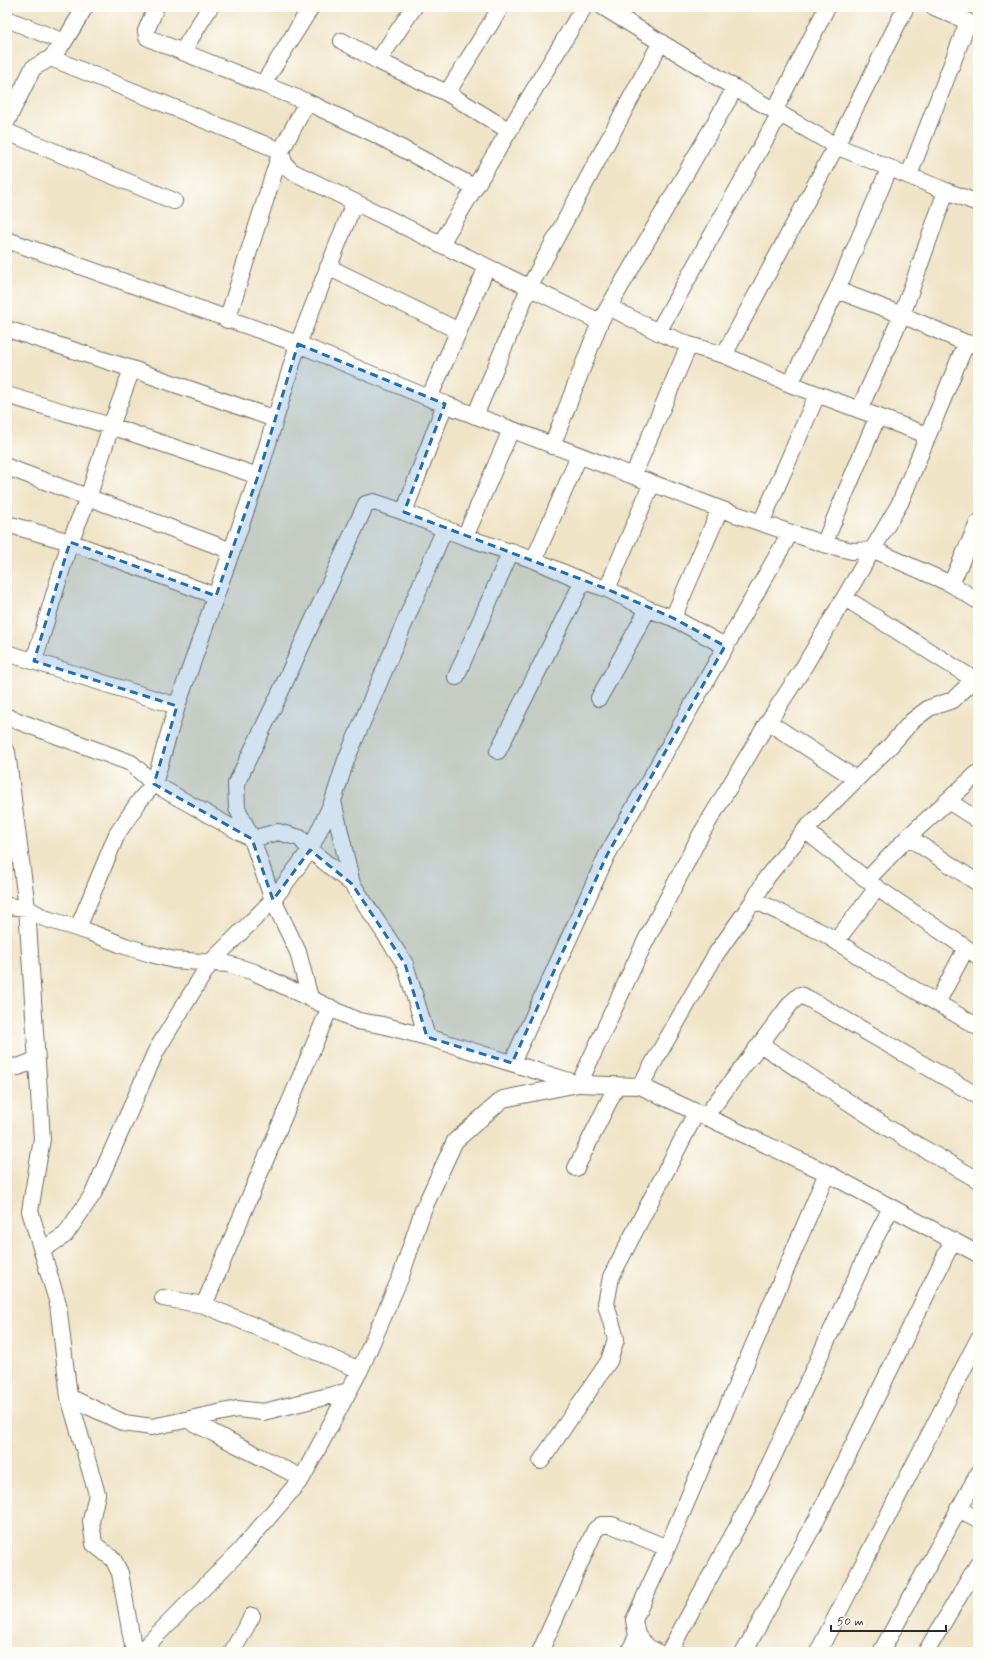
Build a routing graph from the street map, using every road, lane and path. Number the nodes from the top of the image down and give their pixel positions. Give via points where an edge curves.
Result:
1 (85, 7) edge
2 (156, 7) edge
3 (210, 7) edge
4 (311, 7) edge
5 (414, 7) edge
6 (501, 7) edge
7 (584, 7) edge
8 (603, 7) edge
9 (828, 7) edge
10 (906, 7) edge
11 (934, 7) edge
12 (7, 19) edge
13 (973, 24) edge
14 (342, 41) dead end
15 (64, 42) junction
16 (661, 42) junction
17 (182, 52) junction
18 (51, 58) junction
19 (378, 61) junction
20 (263, 84) junction
21 (735, 88) junction
22 (447, 93) junction
23 (307, 102) junction
24 (778, 112) junction
25 (7, 121) edge
26 (508, 130) junction
27 (7, 132) edge
28 (836, 146) junction
29 (281, 151) junction
30 (889, 168) junction
31 (909, 175) junction
32 (474, 187) junction
33 (946, 192) junction
34 (174, 202) dead end
35 (978, 203) edge
36 (354, 204) junction
37 (7, 240) edge
38 (440, 245) junction
39 (328, 267) junction
40 (487, 267) junction
41 (530, 288) junction
42 (837, 290) junction
43 (609, 307) junction
44 (902, 315) junction
45 (227, 320) junction
46 (600, 322) junction
47 (7, 329) edge
48 (459, 331) junction
49 (658, 332) junction
50 (298, 344) junction
51 (972, 344) edge
52 (689, 345) junction
53 (724, 356) junction
54 (132, 369) junction
55 (790, 384) junction
56 (7, 395) edge
57 (817, 395) junction
58 (429, 398) junction
59 (445, 404) junction
60 (859, 410) junction
61 (475, 416) junction
62 (877, 418) junction
63 (275, 419) junction
64 (111, 426) junction
65 (511, 430) junction
66 (927, 435) junction
67 (552, 446) junction
68 (579, 456) junction
69 (7, 467) edge
70 (258, 476) junction
71 (634, 476) junction
72 (652, 482) junction
73 (88, 498) junction
74 (720, 509) junction
75 (404, 512) junction
76 (761, 523) junction
77 (978, 523) edge
78 (7, 524) edge
79 (445, 528) junction
80 (790, 533) junction
81 (465, 537) junction
82 (70, 542) junction
83 (824, 544) junction
84 (874, 550) junction
85 (232, 551) junction
86 (511, 551) junction
87 (534, 560) junction
88 (583, 581) junction
89 (951, 584) junction
90 (607, 590) junction
91 (216, 596) junction
92 (845, 598) junction
93 (978, 601) edge
94 (648, 609) junction
95 (673, 618) junction
96 (725, 646) junction
97 (7, 653) edge
98 (34, 661) junction
99 (456, 677) dead end
100 (977, 679) edge
101 (599, 698) dead end
102 (177, 706) junction
103 (7, 717) edge
104 (768, 722) junction
105 (498, 751) dead end
106 (7, 752) edge
107 (978, 773) edge
108 (856, 779) junction
109 (154, 784) junction
110 (333, 801) junction
111 (948, 801) junction
112 (978, 820) edge
113 (805, 830) junction
114 (908, 836) junction
115 (252, 839) junction
116 (310, 850) junction
117 (978, 883) edge
118 (352, 884) junction
119 (872, 884) junction
120 (273, 900) junction
121 (754, 900) junction
122 (7, 906) edge
123 (27, 908) junction
124 (78, 928) junction
125 (836, 941) junction
126 (972, 952) edge
127 (210, 963) junction
128 (310, 998) junction
129 (937, 1003) junction
130 (330, 1007) junction
131 (978, 1027) edge
132 (427, 1037) junction
133 (760, 1044) junction
134 (36, 1060) junction
135 (512, 1063) junction
136 (7, 1066) edge
137 (579, 1084) junction
138 (617, 1085) junction
139 (640, 1086) junction
140 (978, 1096) edge
141 (701, 1115) junction
142 (576, 1168) dead end
143 (828, 1173) junction
144 (978, 1180) edge
145 (891, 1208) junction
146 (953, 1240) junction
147 (42, 1250) junction
148 (978, 1254) edge
149 (163, 1298) dead end
150 (204, 1305) junction
151 (978, 1340) edge
152 (360, 1370) junction
153 (349, 1391) junction
154 (69, 1397) junction
155 (188, 1420) junction
156 (541, 1461) dead end
157 (978, 1474) edge
158 (302, 1478) junction
159 (958, 1509) junction
160 (978, 1519) edge
161 (667, 1548) junction
162 (978, 1564) edge
163 (252, 1616) dead end
164 (637, 1636) junction
165 (134, 1652) edge
166 (140, 1652) edge
167 (232, 1652) edge
168 (540, 1652) edge
169 (629, 1652) edge
170 (657, 1652) edge
171 (669, 1652) edge
172 (744, 1652) edge
173 (818, 1652) edge
174 (881, 1652) edge
175 (926, 1652) edge

1 - 15 street
2 - 17 street via 146,31 147,37
3 - 17 street
4 - 20 street
5 - 19 street
6 - 22 street
7 - 26 street
8 - 16 street
9 - 24 street
10 - 28 street
11 - 13 street
12 - 15 street
13 - 31 street
14 - 19 street
15 - 18 street
16 - 21 street
16 - 41 street
17 - 20 street
18 - 25 street via 33,68
18 - 29 street
19 - 22 street
20 - 23 street
21 - 24 street
21 - 43 street
22 - 26 street
23 - 29 street
23 - 32 street via 373,133
24 - 28 street
24 - 49 street
26 - 32 street
27 - 34 street
28 - 30 street
28 - 53 street
29 - 36 street via 284,163 291,171
29 - 45 street
30 - 31 street
30 - 42 street
31 - 33 street
32 - 38 street
33 - 35 street
33 - 44 street
36 - 38 street
36 - 39 street
37 - 45 street
38 - 40 street
39 - 48 street
39 - 50 street
40 - 41 street
40 - 48 street
41 - 46 street
41 - 61 street
42 - 44 street
42 - 55 street
43 - 46 street
43 - 49 street
44 - 51 street
44 - 60 street
45 - 50 street
46 - 67 street
47 - 54 street
48 - 58 street
49 - 52 street
50 - 58 street
50 - 63 street
51 - 66 street
52 - 53 street
52 - 71 street
53 - 55 street
54 - 63 street
54 - 64 street
55 - 57 street
56 - 64 street
57 - 60 street
57 - 76 street
58 - 59 street
59 - 61 street
59 - 75 street
60 - 62 street
61 - 65 street
62 - 66 street
62 - 83 street
63 - 70 street
64 - 70 street
64 - 73 street
65 - 67 street
65 - 81 street
66 - 84 street via 900,504
67 - 68 street
68 - 71 street
68 - 87 street
69 - 73 street
70 - 85 street
71 - 72 street
72 - 74 street
72 - 90 street
73 - 82 street
73 - 85 street
74 - 76 street
74 - 95 street
75 - 79 street
75 - 115 street via 374,502 366,504 360,515 236,784 237,808
76 - 80 street
77 - 89 street
78 - 82 street
79 - 81 street
79 - 110 street via 346,760
80 - 83 street
80 - 96 street
81 - 86 street
82 - 91 street
82 - 98 street
83 - 84 street via 852,552
84 - 89 street
84 - 92 street
85 - 91 street
86 - 87 street
86 - 99 street
87 - 88 street
88 - 90 street
88 - 105 street
89 - 93 street
90 - 94 street
91 - 102 street
92 - 100 street
92 - 104 street
94 - 95 street
94 - 101 street
95 - 96 street
96 - 135 street via 607,855
97 - 98 street
98 - 102 street
100 - 108 street via 953,700 930,708 912,721
102 - 109 street
103 - 109 street via 131,763
104 - 108 street
104 - 137 street via 701,834 643,946
106 - 123 street
107 - 111 street
108 - 113 street
109 - 115 street
109 - 124 street via 117,834
110 - 116 street
110 - 118 street
111 - 112 street
111 - 114 street
113 - 119 street
113 - 121 street via 767,877
114 - 117 street
114 - 119 street
115 - 116 street via 278,832 300,838
115 - 120 street
116 - 118 street
116 - 120 street
118 - 132 street via 405,964
119 - 125 street
119 - 126 street
120 - 127 street
120 - 128 street via 298,952
121 - 125 street
121 - 139 street via 716,954
122 - 123 street
123 - 124 street via 44,918
123 - 134 street
124 - 127 street via 151,954 174,960
125 - 129 street
126 - 129 street
127 - 128 street via 228,964 254,972
127 - 147 street via 156,1051 93,1194 65,1234
128 - 130 street
129 - 131 street
130 - 132 street via 358,1020
130 - 150 street
132 - 135 street
133 - 140 street via 791,1003 800,996 810,999
133 - 141 street
133 - 144 street via 888,1128
134 - 136 street via 18,1067
134 - 147 street via 42,1139 30,1211
135 - 137 street
137 - 138 street
137 - 152 street via 503,1100 455,1141 423,1210 401,1276
138 - 139 street
138 - 142 street
139 - 141 street
141 - 143 street
141 - 156 street via 611,1277 606,1304 616,1339 609,1361
143 - 145 street
143 - 161 street
145 - 146 street
145 - 171 street via 758,1487
146 - 148 street
146 - 172 street via 817,1519
147 - 154 street via 58,1304
149 - 150 street
150 - 152 street
151 - 173 street
152 - 153 street
153 - 155 street via 263,1412 237,1409
153 - 158 street
154 - 155 street via 124,1424 152,1427
154 - 165 street via 97,1494 91,1521 94,1544 113,1559 120,1573
155 - 158 street
157 - 159 street
158 - 166 street via 239,1552
159 - 160 street
159 - 174 street
161 - 164 street via 634,1620
161 - 168 street via 612,1525 601,1525 595,1530
162 - 175 street
163 - 167 street
164 - 169 street
164 - 170 street

